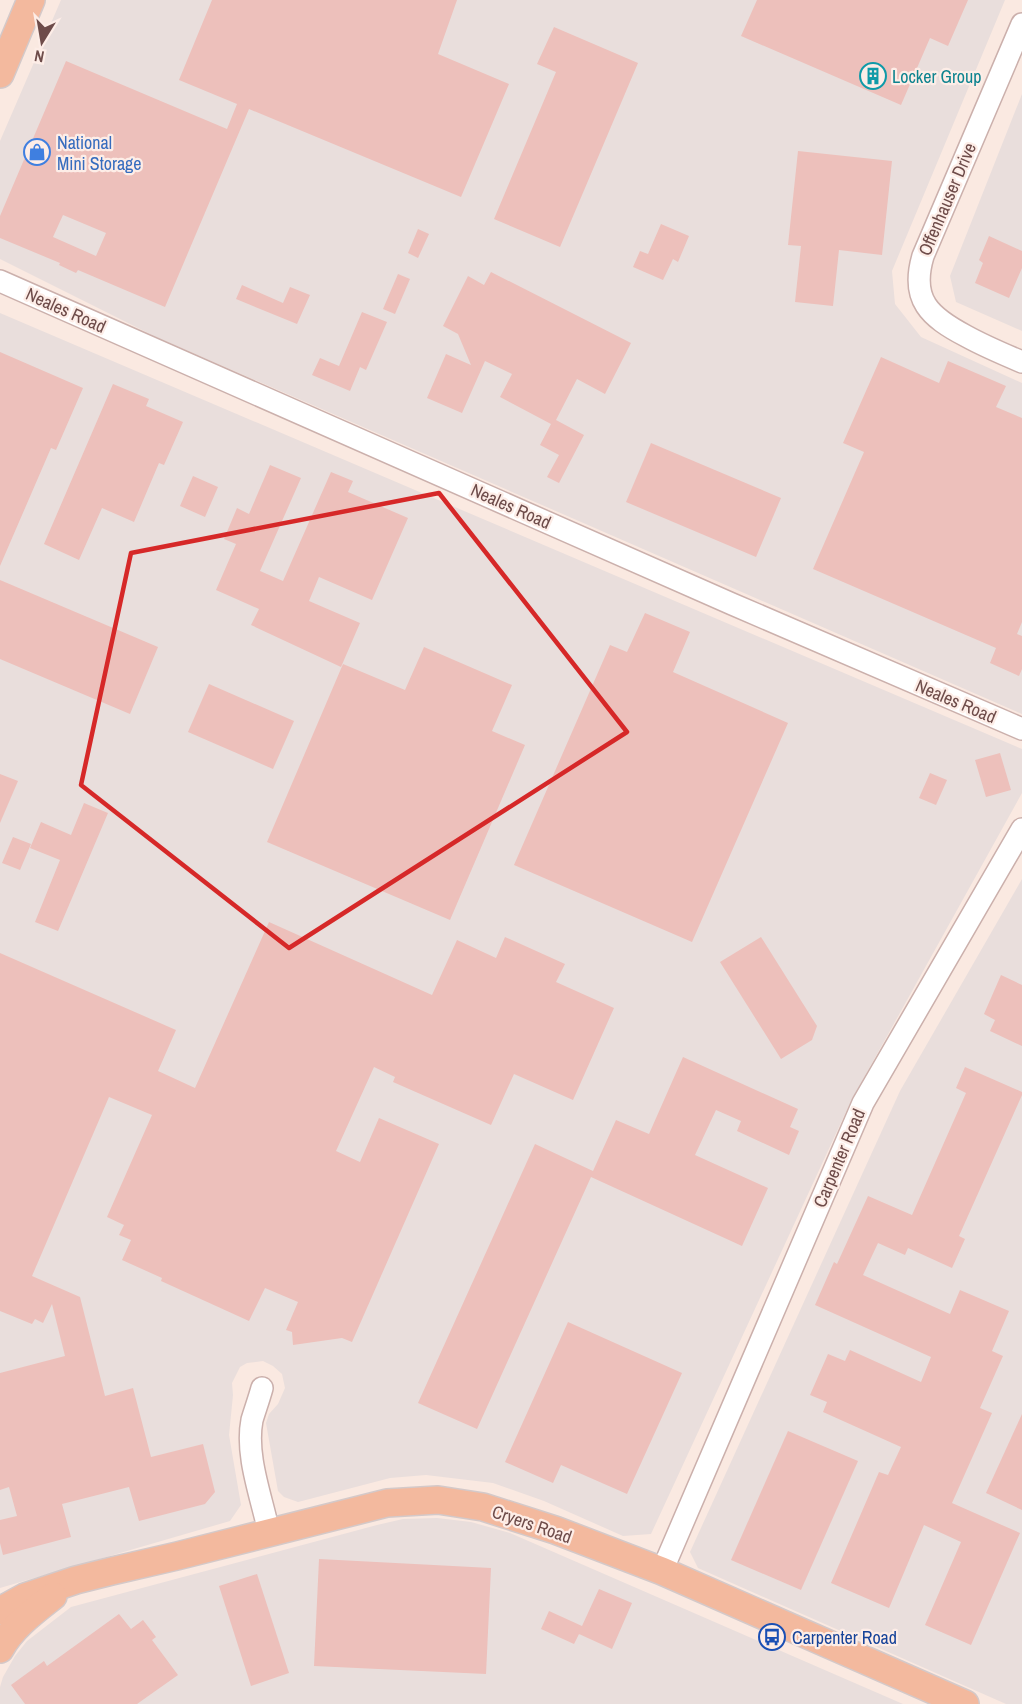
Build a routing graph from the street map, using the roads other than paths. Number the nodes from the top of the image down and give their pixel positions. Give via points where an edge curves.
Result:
1 (31, 0) edge
2 (1022, 24) edge
3 (0, 74) edge
4 (0, 281) edge
5 (1022, 362) edge
6 (1022, 729) edge
7 (1022, 829) edge
8 (262, 1388) dead end
9 (270, 1533) junction
10 (662, 1571) junction
11 (76, 1580) junction
12 (0, 1594) edge
13 (0, 1611) edge
14 (0, 1649) edge
15 (965, 1704) edge

1 - 3 main road
2 - 5 street, Offenhauser Drive via 923,256 918,278 921,298 936,319
4 - 6 street, Neales Road
7 - 10 street, Carpenter Road via 863,1103
8 - 9 street via 251,1439
9 - 10 main road, Cryers Road via 387,1503 438,1500 494,1510
9 - 11 main road, Cryers Road
10 - 15 main road, Cryers Road
11 - 12 main road, Cryers Road
11 - 13 main road, Cryers Road via 25,1597
11 - 14 main road via 30,1613

